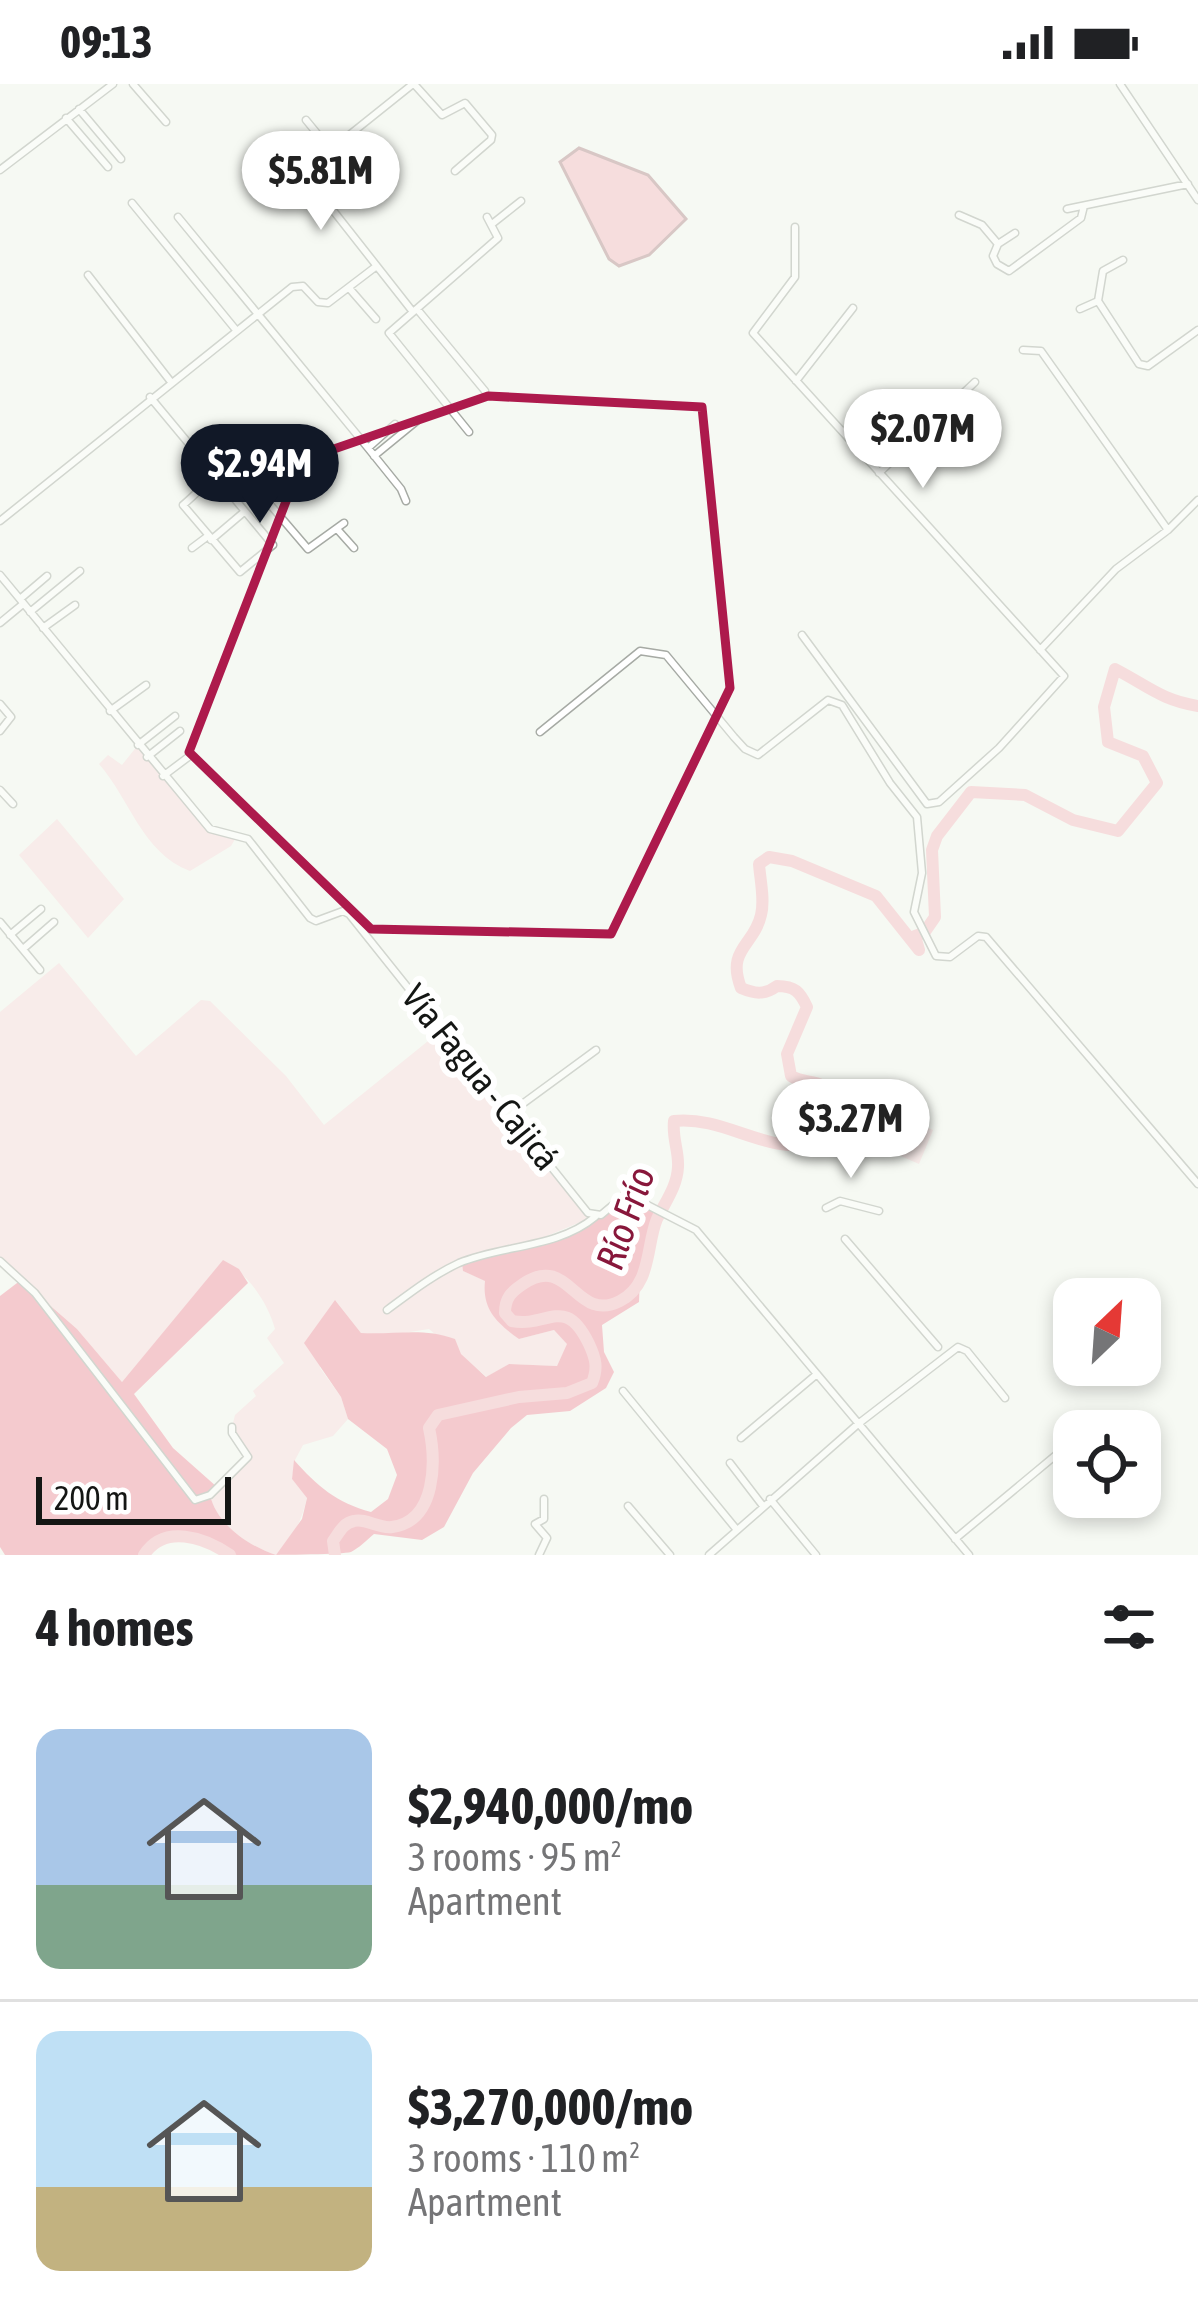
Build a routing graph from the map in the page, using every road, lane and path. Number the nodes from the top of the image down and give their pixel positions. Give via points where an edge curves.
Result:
1 (112, 84) edge
2 (134, 84) edge
3 (413, 84) edge
4 (1120, 84) edge
5 (79, 109) junction
6 (66, 118) junction
7 (306, 120) dead end
8 (166, 122) dead end
9 (348, 136) junction
10 (331, 151) junction
11 (121, 159) dead end
12 (108, 166) dead end
13 (0, 170) edge
14 (455, 171) dead end
15 (1188, 184) junction
16 (387, 185) dead end
17 (369, 197) dead end
18 (1198, 200) edge
19 (521, 201) dead end
20 (133, 203) dead end
21 (1084, 206) junction
22 (1066, 209) dead end
23 (958, 215) dead end
24 (178, 217) dead end
25 (795, 226) dead end
26 (1015, 232) dead end
27 (998, 244) junction
28 (1123, 260) dead end
29 (374, 268) junction
30 (88, 275) dead end
31 (349, 288) junction
32 (1098, 301) junction
33 (853, 308) dead end
34 (1080, 309) dead end
35 (415, 310) junction
36 (256, 314) junction
37 (376, 319) dead end
38 (1198, 329) edge
39 (236, 330) junction
40 (1023, 350) dead end
41 (796, 381) junction
42 (171, 382) junction
43 (975, 382) dead end
44 (485, 391) dead end
45 (150, 397) junction
46 (418, 420) dead end
47 (395, 424) dead end
48 (469, 432) dead end
49 (219, 445) dead end
50 (368, 448) junction
51 (374, 456) junction
52 (201, 459) junction
53 (879, 473) junction
54 (215, 478) junction
55 (1198, 500) edge
56 (406, 501) dead end
57 (244, 512) junction
58 (0, 519) edge
59 (1168, 530) junction
60 (209, 538) junction
61 (192, 548) dead end
62 (354, 548) dead end
63 (80, 571) dead end
64 (0, 575) edge
65 (47, 576) dead end
66 (21, 602) junction
67 (75, 605) dead end
68 (30, 613) junction
69 (0, 623) edge
70 (43, 628) junction
71 (802, 634) dead end
72 (1040, 650) junction
73 (146, 685) dead end
74 (0, 704) edge
75 (110, 711) junction
76 (175, 716) dead end
77 (0, 730) edge
78 (180, 731) dead end
79 (541, 732) dead end
80 (138, 746) junction
81 (191, 755) dead end
82 (147, 757) junction
83 (163, 776) junction
84 (0, 790) edge
85 (13, 804) dead end
86 (41, 909) dead end
87 (0, 922) edge
88 (55, 922) dead end
89 (10, 934) junction
90 (22, 950) junction
91 (40, 970) dead end
92 (596, 1050) dead end
93 (510, 1113) junction
94 (1198, 1184) edge
95 (826, 1208) dead end
96 (878, 1211) dead end
97 (596, 1216) junction
98 (845, 1239) dead end
99 (0, 1261) edge
100 (387, 1310) dead end
101 (938, 1347) dead end
102 (817, 1375) junction
103 (623, 1391) dead end
104 (1005, 1398) dead end
105 (858, 1424) junction
106 (232, 1427) dead end
107 (741, 1438) dead end
108 (1053, 1457) edge
109 (730, 1463) dead end
110 (929, 1492) dead end
111 (770, 1498) junction
112 (544, 1499) dead end
113 (922, 1500) junction
114 (628, 1506) dead end
115 (763, 1506) junction
116 (737, 1530) junction
117 (955, 1539) junction
118 (539, 1555) edge
119 (670, 1555) edge
120 (709, 1555) edge
121 (816, 1555) edge
122 (969, 1555) edge

1 - 5 street
2 - 8 street
3 - 9 street
3 - 14 street via 442,115 465,103 493,135
4 - 15 street
5 - 6 street
5 - 11 street
6 - 12 street
6 - 13 street
7 - 10 street
9 - 10 street
9 - 16 street
10 - 17 street
10 - 29 street via 306,176
15 - 18 street
15 - 21 street
19 - 35 street via 489,220 499,238
20 - 39 street
21 - 22 street
21 - 27 street via 1081,218 1014,270 998,265
23 - 27 street
24 - 36 street
25 - 41 street via 796,277 753,333
26 - 27 street
28 - 32 street via 1103,271
29 - 31 street
29 - 35 street
30 - 42 street
31 - 36 street via 322,304 297,284
31 - 37 street
32 - 34 street
32 - 38 street via 1139,364
33 - 41 street
35 - 44 street
35 - 48 street via 390,339
36 - 39 street
36 - 50 street
39 - 42 street
40 - 59 street via 1041,351
41 - 53 street
42 - 45 street
43 - 53 street
45 - 52 street
45 - 58 street
46 - 51 street
47 - 50 street
49 - 52 street
50 - 51 street
51 - 56 street
52 - 54 street
53 - 72 street
54 - 57 street
54 - 60 street via 182,506
54 - 62 street via 237,466 308,549 340,526
55 - 59 street
57 - 60 street
57 - 60 street via 273,545 240,572
59 - 72 street via 1117,569
60 - 61 street
63 - 68 street
64 - 66 street, Vía Fagua - Cajicá
65 - 66 street
66 - 68 street, Vía Fagua - Cajicá
66 - 69 street
67 - 70 street
68 - 70 street, Vía Fagua - Cajicá
70 - 75 street, Vía Fagua - Cajicá
71 - 72 street via 933,805 1000,748 1064,676
73 - 75 street
74 - 77 street via 11,717
75 - 80 street, Vía Fagua - Cajicá
76 - 80 street
78 - 82 street
79 - 94 street via 640,651 666,655 745,749 758,754 817,707 842,704 917,818 922,873 914,912 936,956 982,934
80 - 82 street, Vía Fagua - Cajicá
81 - 83 street
82 - 83 street, Vía Fagua - Cajicá
83 - 93 street, Vía Fagua - Cajicá via 210,829 248,839 310,919 349,914
84 - 85 street
86 - 89 street
87 - 89 street
88 - 90 street
89 - 90 street
90 - 91 street
92 - 93 street
93 - 97 street, Vía Fagua - Cajicá
95 - 96 street via 840,1201
97 - 100 street via 578,1230 462,1262
97 - 102 street via 626,1194 696,1230
98 - 101 street
99 - 106 street via 57,1320 195,1500 248,1457
102 - 105 street
102 - 107 street
103 - 116 street
104 - 105 street via 958,1347
105 - 111 street
105 - 113 street
108 - 117 street
109 - 115 street
110 - 113 street
111 - 115 street
111 - 121 street
112 - 118 street via 544,1519 535,1524 547,1534
113 - 117 street
114 - 119 street
115 - 116 street
116 - 120 street
117 - 122 street

